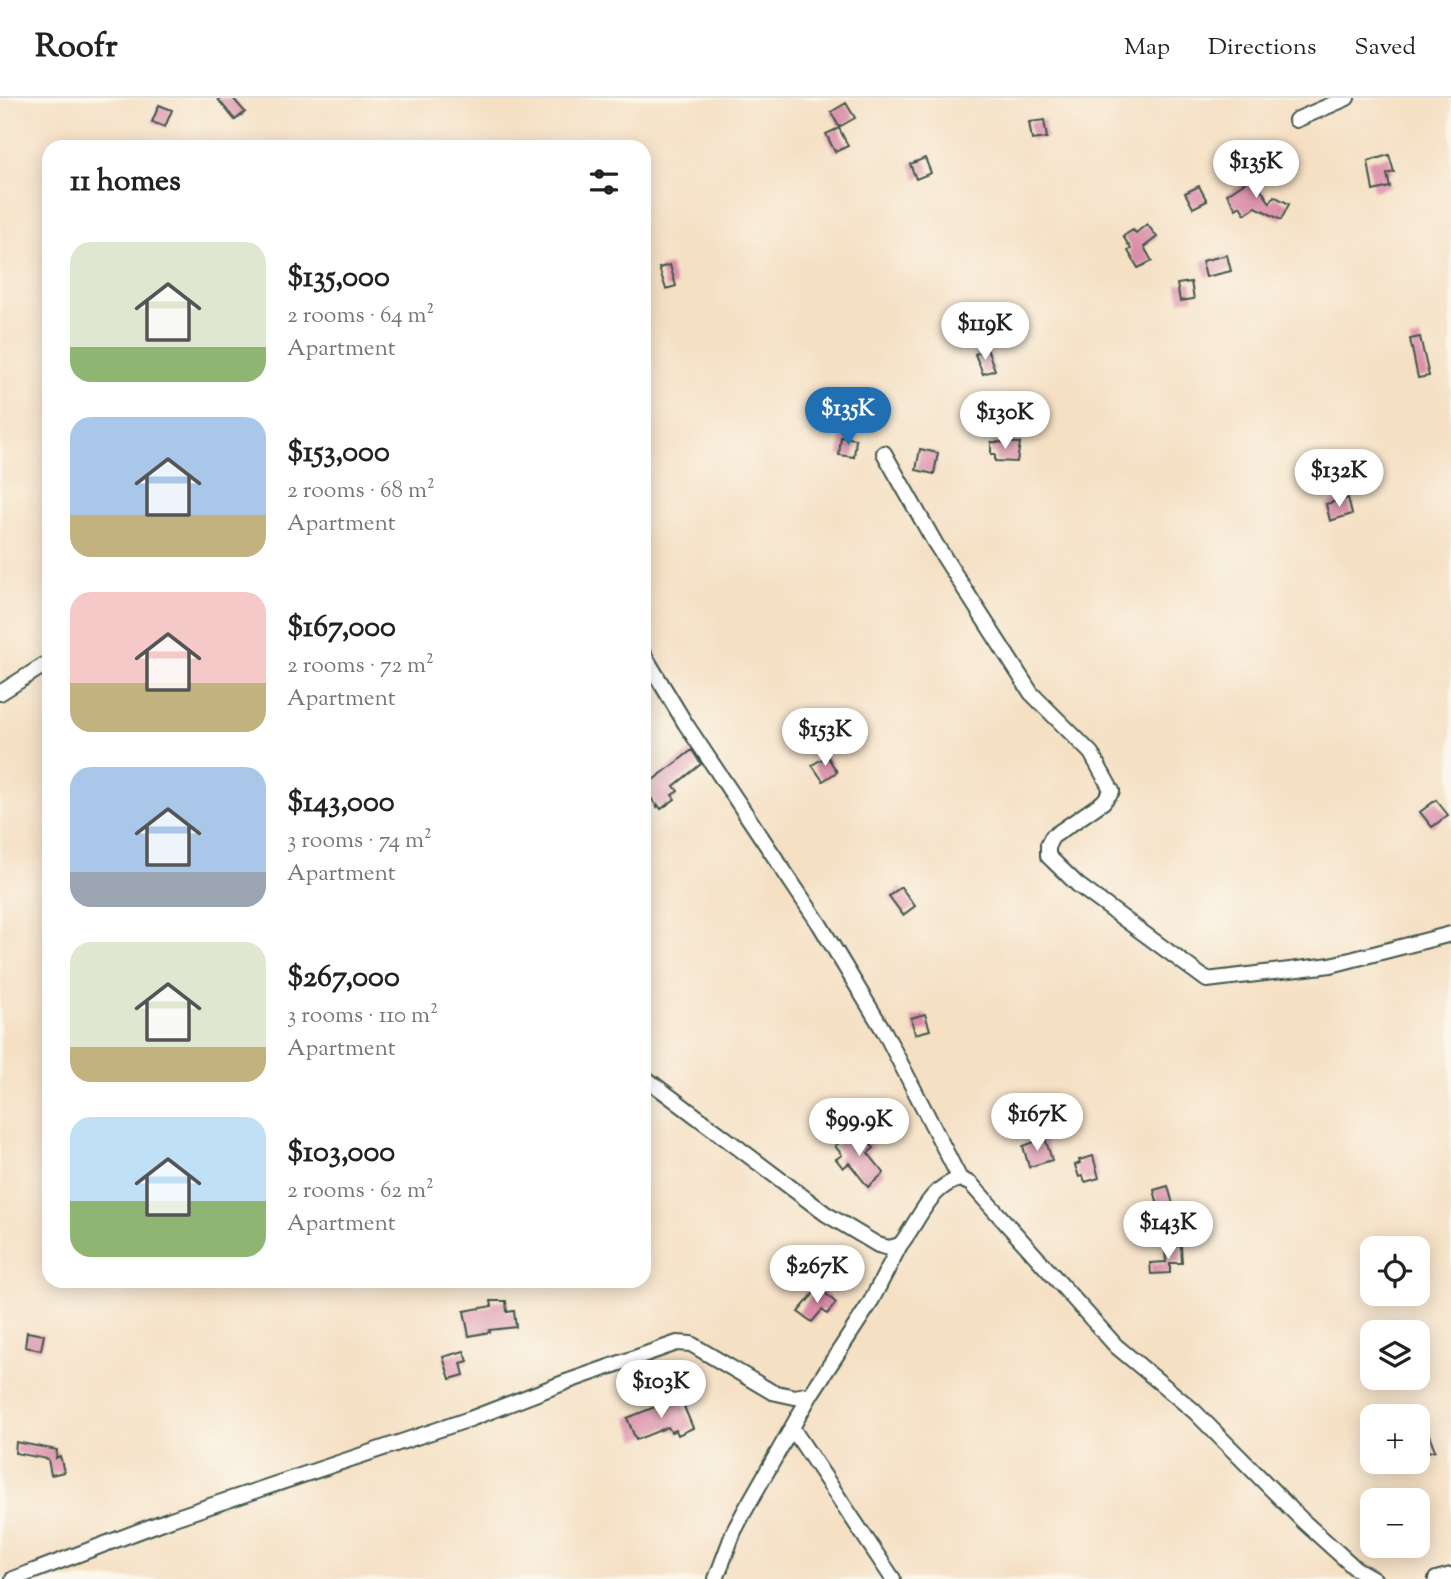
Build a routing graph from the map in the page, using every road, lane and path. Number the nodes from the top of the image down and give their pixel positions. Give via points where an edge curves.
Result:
1 (1347, 98) edge
2 (1296, 120) dead end
3 (884, 453) dead end
4 (42, 666) edge
5 (651, 667) edge
6 (0, 693) edge
7 (1451, 934) edge
8 (651, 1082) edge
9 (960, 1179) junction
10 (900, 1245) junction
11 (811, 1394) junction
12 (792, 1427) junction
13 (1451, 1575) edge
14 (13, 1579) edge
15 (716, 1579) edge
16 (893, 1579) edge
17 (1374, 1579) edge
18 (1436, 1579) edge

1 - 2 street
3 - 7 street via 1031,694 1091,753 1105,775 1112,791 1052,837 1048,845 1048,856 1078,885 1207,979 1331,965
4 - 6 street
5 - 9 street via 820,925 872,1012
8 - 10 street via 826,1214 877,1245
9 - 10 street via 937,1192
9 - 17 street via 980,1192 1116,1346 1194,1411 1304,1522
10 - 11 street via 869,1305
11 - 12 street
11 - 14 street via 795,1397 772,1392 691,1344 677,1343 470,1419 171,1519
12 - 15 street via 734,1531
12 - 16 street
13 - 18 street

